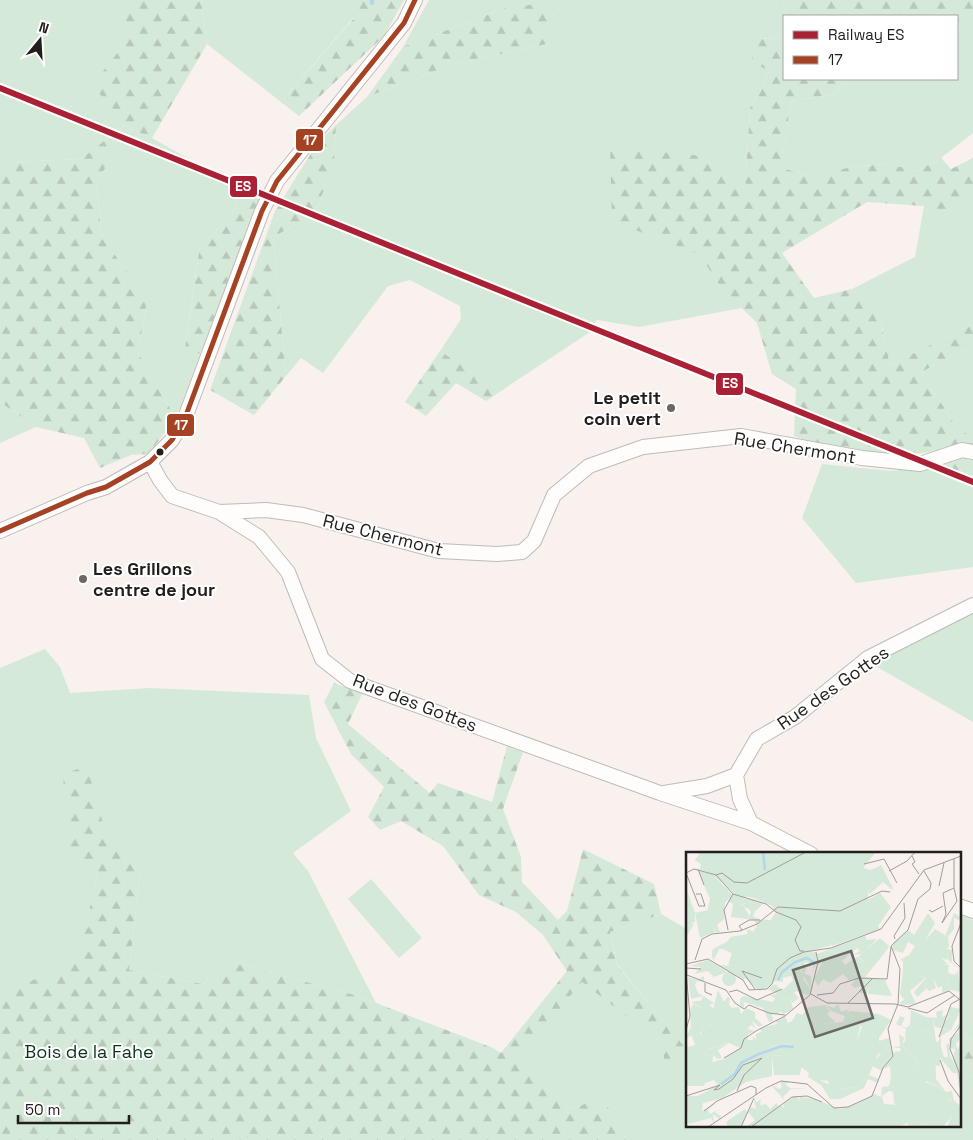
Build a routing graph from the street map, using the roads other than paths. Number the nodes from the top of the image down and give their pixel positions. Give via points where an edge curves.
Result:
1 (415, 0) edge
2 (973, 452) edge
3 (150, 462) junction
4 (219, 512) junction
5 (0, 532) edge
6 (973, 605) edge
7 (736, 775) junction
8 (660, 793) junction
9 (751, 823) junction
10 (807, 852) edge
11 (960, 906) edge
12 (973, 911) edge

1 - 3 street via 404,23 277,181 262,211 185,418 172,440
2 - 4 street, Rue Chermont via 962,450 920,464 862,458 741,436 643,447 589,466 554,495 534,541 522,552 506,554 438,550 303,515 266,510
3 - 4 street, Rue des Gottes via 172,496
3 - 5 street via 106,487
4 - 8 street, Rue des Gottes via 259,537 288,572 322,659 350,681
6 - 7 street, Rue des Gottes via 868,658 795,717 757,739
7 - 8 street, Rue des Gottes via 707,786
7 - 9 street via 740,799
8 - 9 street, Rue des Gottes
9 - 10 street, Rue des Gottes
11 - 12 street

